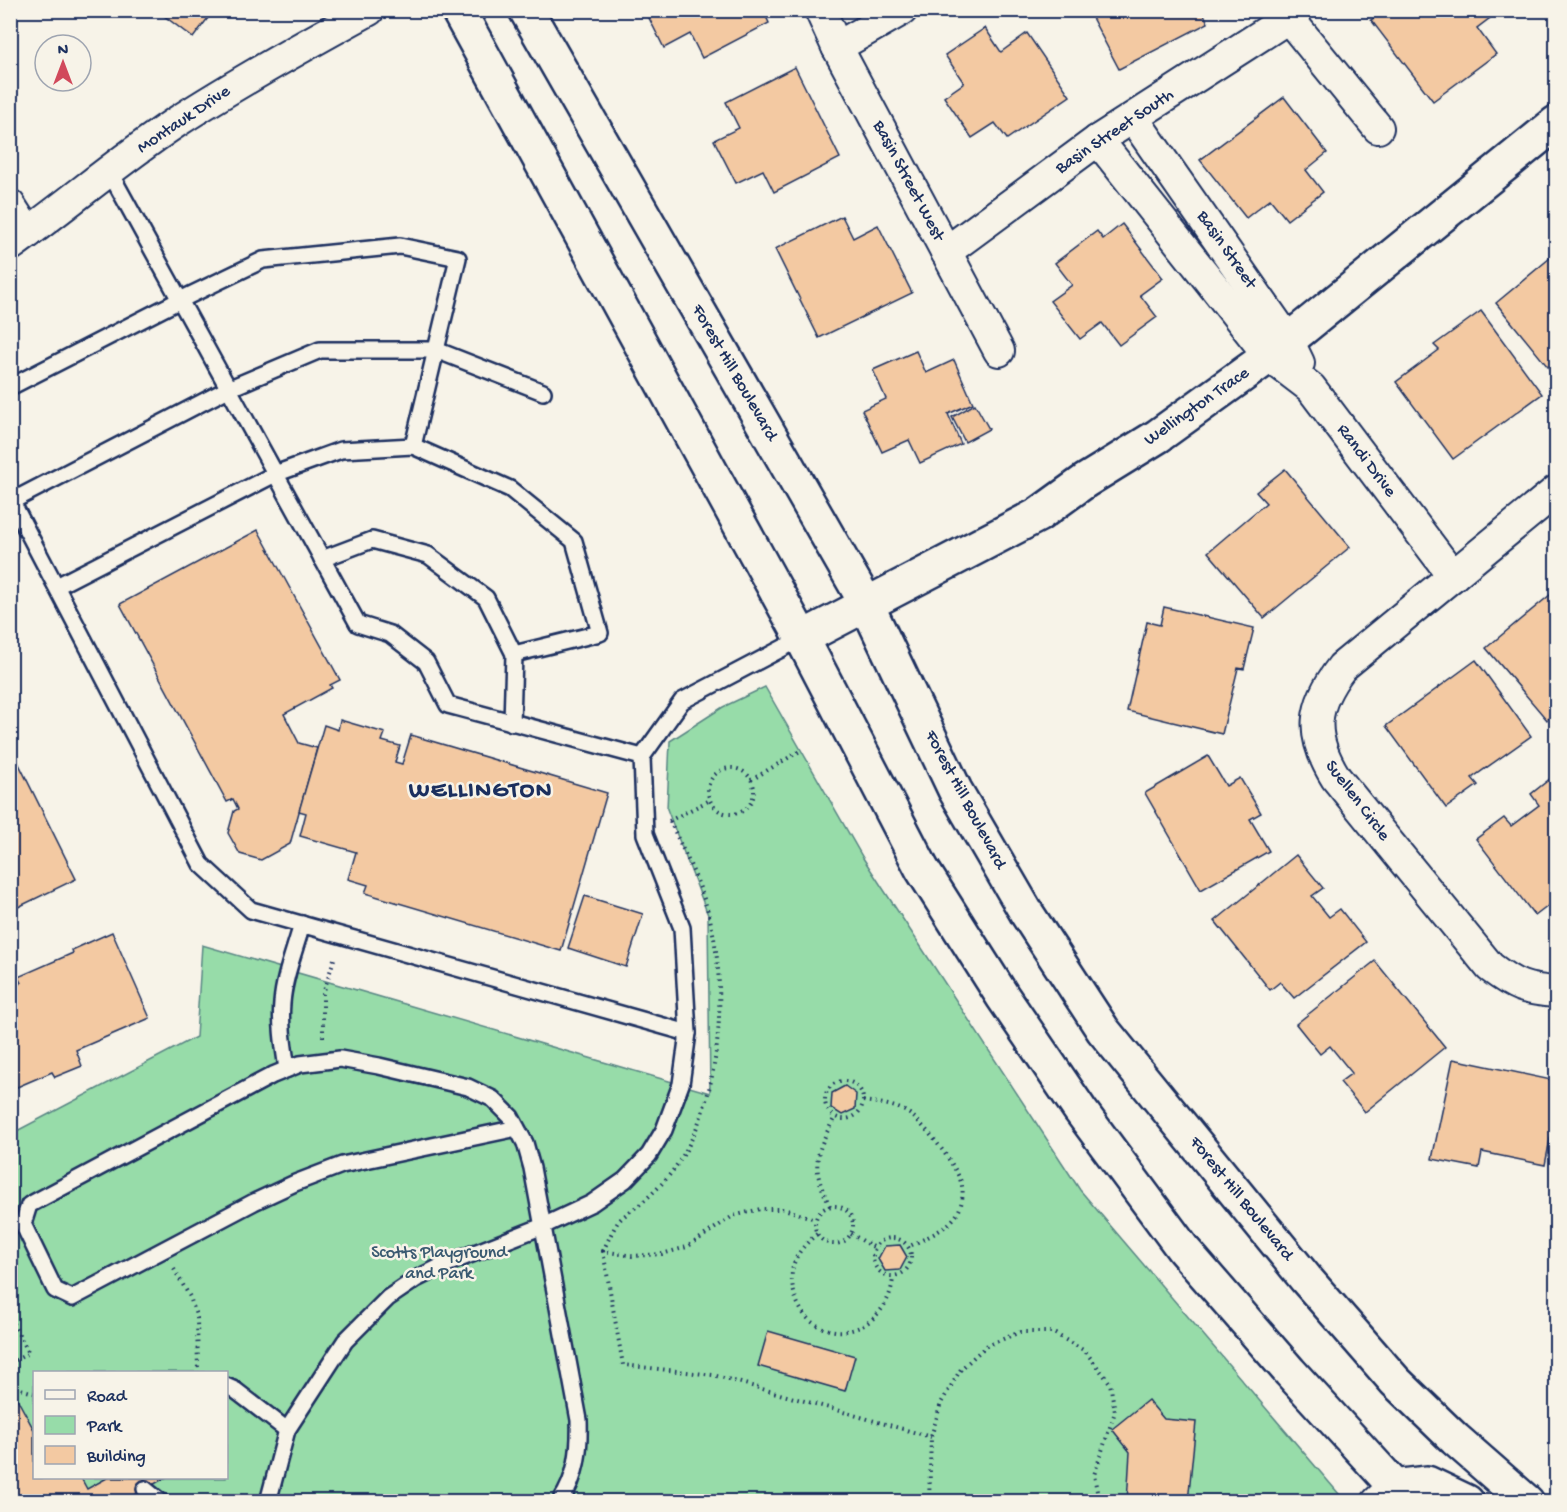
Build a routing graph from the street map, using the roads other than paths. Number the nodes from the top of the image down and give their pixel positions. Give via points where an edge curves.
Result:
1 (369, 10) edge
2 (458, 10) edge
3 (526, 10) edge
4 (820, 10) edge
5 (902, 10) edge
6 (1285, 14) edge
7 (837, 47) junction
8 (1133, 118) junction
9 (1557, 123) edge
10 (1378, 128) dead end
11 (1098, 140) junction
12 (109, 171) junction
13 (10, 205) edge
14 (19, 240) edge
15 (946, 252) junction
16 (180, 300) junction
17 (1279, 348) junction
18 (436, 350) junction
19 (999, 351) dead end
20 (10, 387) edge
21 (228, 389) junction
22 (543, 392) dead end
23 (413, 446) junction
24 (275, 474) junction
25 (1557, 491) edge
26 (11, 499) edge
27 (322, 559) junction
28 (1453, 576) junction
29 (57, 586) junction
30 (866, 603) junction
31 (802, 638) junction
32 (514, 654) junction
33 (512, 723) junction
34 (642, 757) junction
35 (302, 924) junction
36 (1557, 992) edge
37 (688, 1033) junction
38 (287, 1069) junction
39 (517, 1128) junction
40 (543, 1226) junction
41 (228, 1387) edge
42 (286, 1430) junction
43 (145, 1489) dead end
44 (1393, 1497) edge
45 (161, 1502) edge
46 (268, 1502) edge
47 (560, 1502) edge
48 (1467, 1502) edge
49 (1527, 1502) edge

1 - 12 street, Montauk Drive via 274,61 174,124
2 - 31 main road
3 - 30 main road, Forest Hill Boulevard
4 - 7 street, Basin Street West
5 - 7 street
6 - 8 street, Basin Street South
6 - 10 street
7 - 15 street, Basin Street West
8 - 11 street, Basin Street South
8 - 17 street, Basin Street
9 - 17 main road, Wellington Trace
11 - 15 street, Basin Street South
11 - 17 street, Basin Street
12 - 14 street, Montauk Drive
12 - 16 lane
13 - 14 street
15 - 19 street, Basin Street West
16 - 18 lane via 263,261 400,246 458,258
16 - 20 lane
16 - 21 lane
17 - 28 street, Randi Drive
17 - 30 main road, Wellington Trace via 1158,436 1038,515
18 - 21 lane via 320,350
18 - 22 lane
18 - 23 lane
21 - 24 lane
21 - 26 lane
23 - 24 lane via 341,450
23 - 32 lane via 510,489 574,541 600,633
24 - 27 lane
24 - 29 lane
25 - 28 street, Suellen Circle
26 - 29 lane
27 - 32 lane via 372,540 428,555 486,598
27 - 33 lane via 357,624 390,634 426,662 448,705
28 - 36 street, Suellen Circle via 1342,667 1327,686 1319,710 1318,734 1324,759 1490,966 1510,982 1533,990
29 - 35 lane via 201,864 251,910
30 - 31 main road, Wellington Trace
30 - 49 main road, Forest Hill Boulevard via 956,790 1026,912 1103,1030 1306,1279 1395,1381
31 - 34 lane via 682,701
31 - 44 main road via 922,869 1080,1110 1183,1249
32 - 33 lane
33 - 34 lane
34 - 37 lane via 645,834 682,928
35 - 37 lane
35 - 38 lane via 282,1003
37 - 40 lane via 681,1084 664,1130 649,1155 625,1180 592,1203
38 - 39 lane via 340,1059 468,1087 493,1099
38 - 39 lane via 29,1204 23,1224 55,1290 72,1298 254,1202 342,1165
39 - 40 lane via 525,1143
40 - 42 lane via 444,1265 388,1298 345,1341
40 - 47 lane via 579,1420 576,1468
41 - 42 lane
42 - 46 lane
43 - 45 lane
44 - 48 main road via 1427,1483

